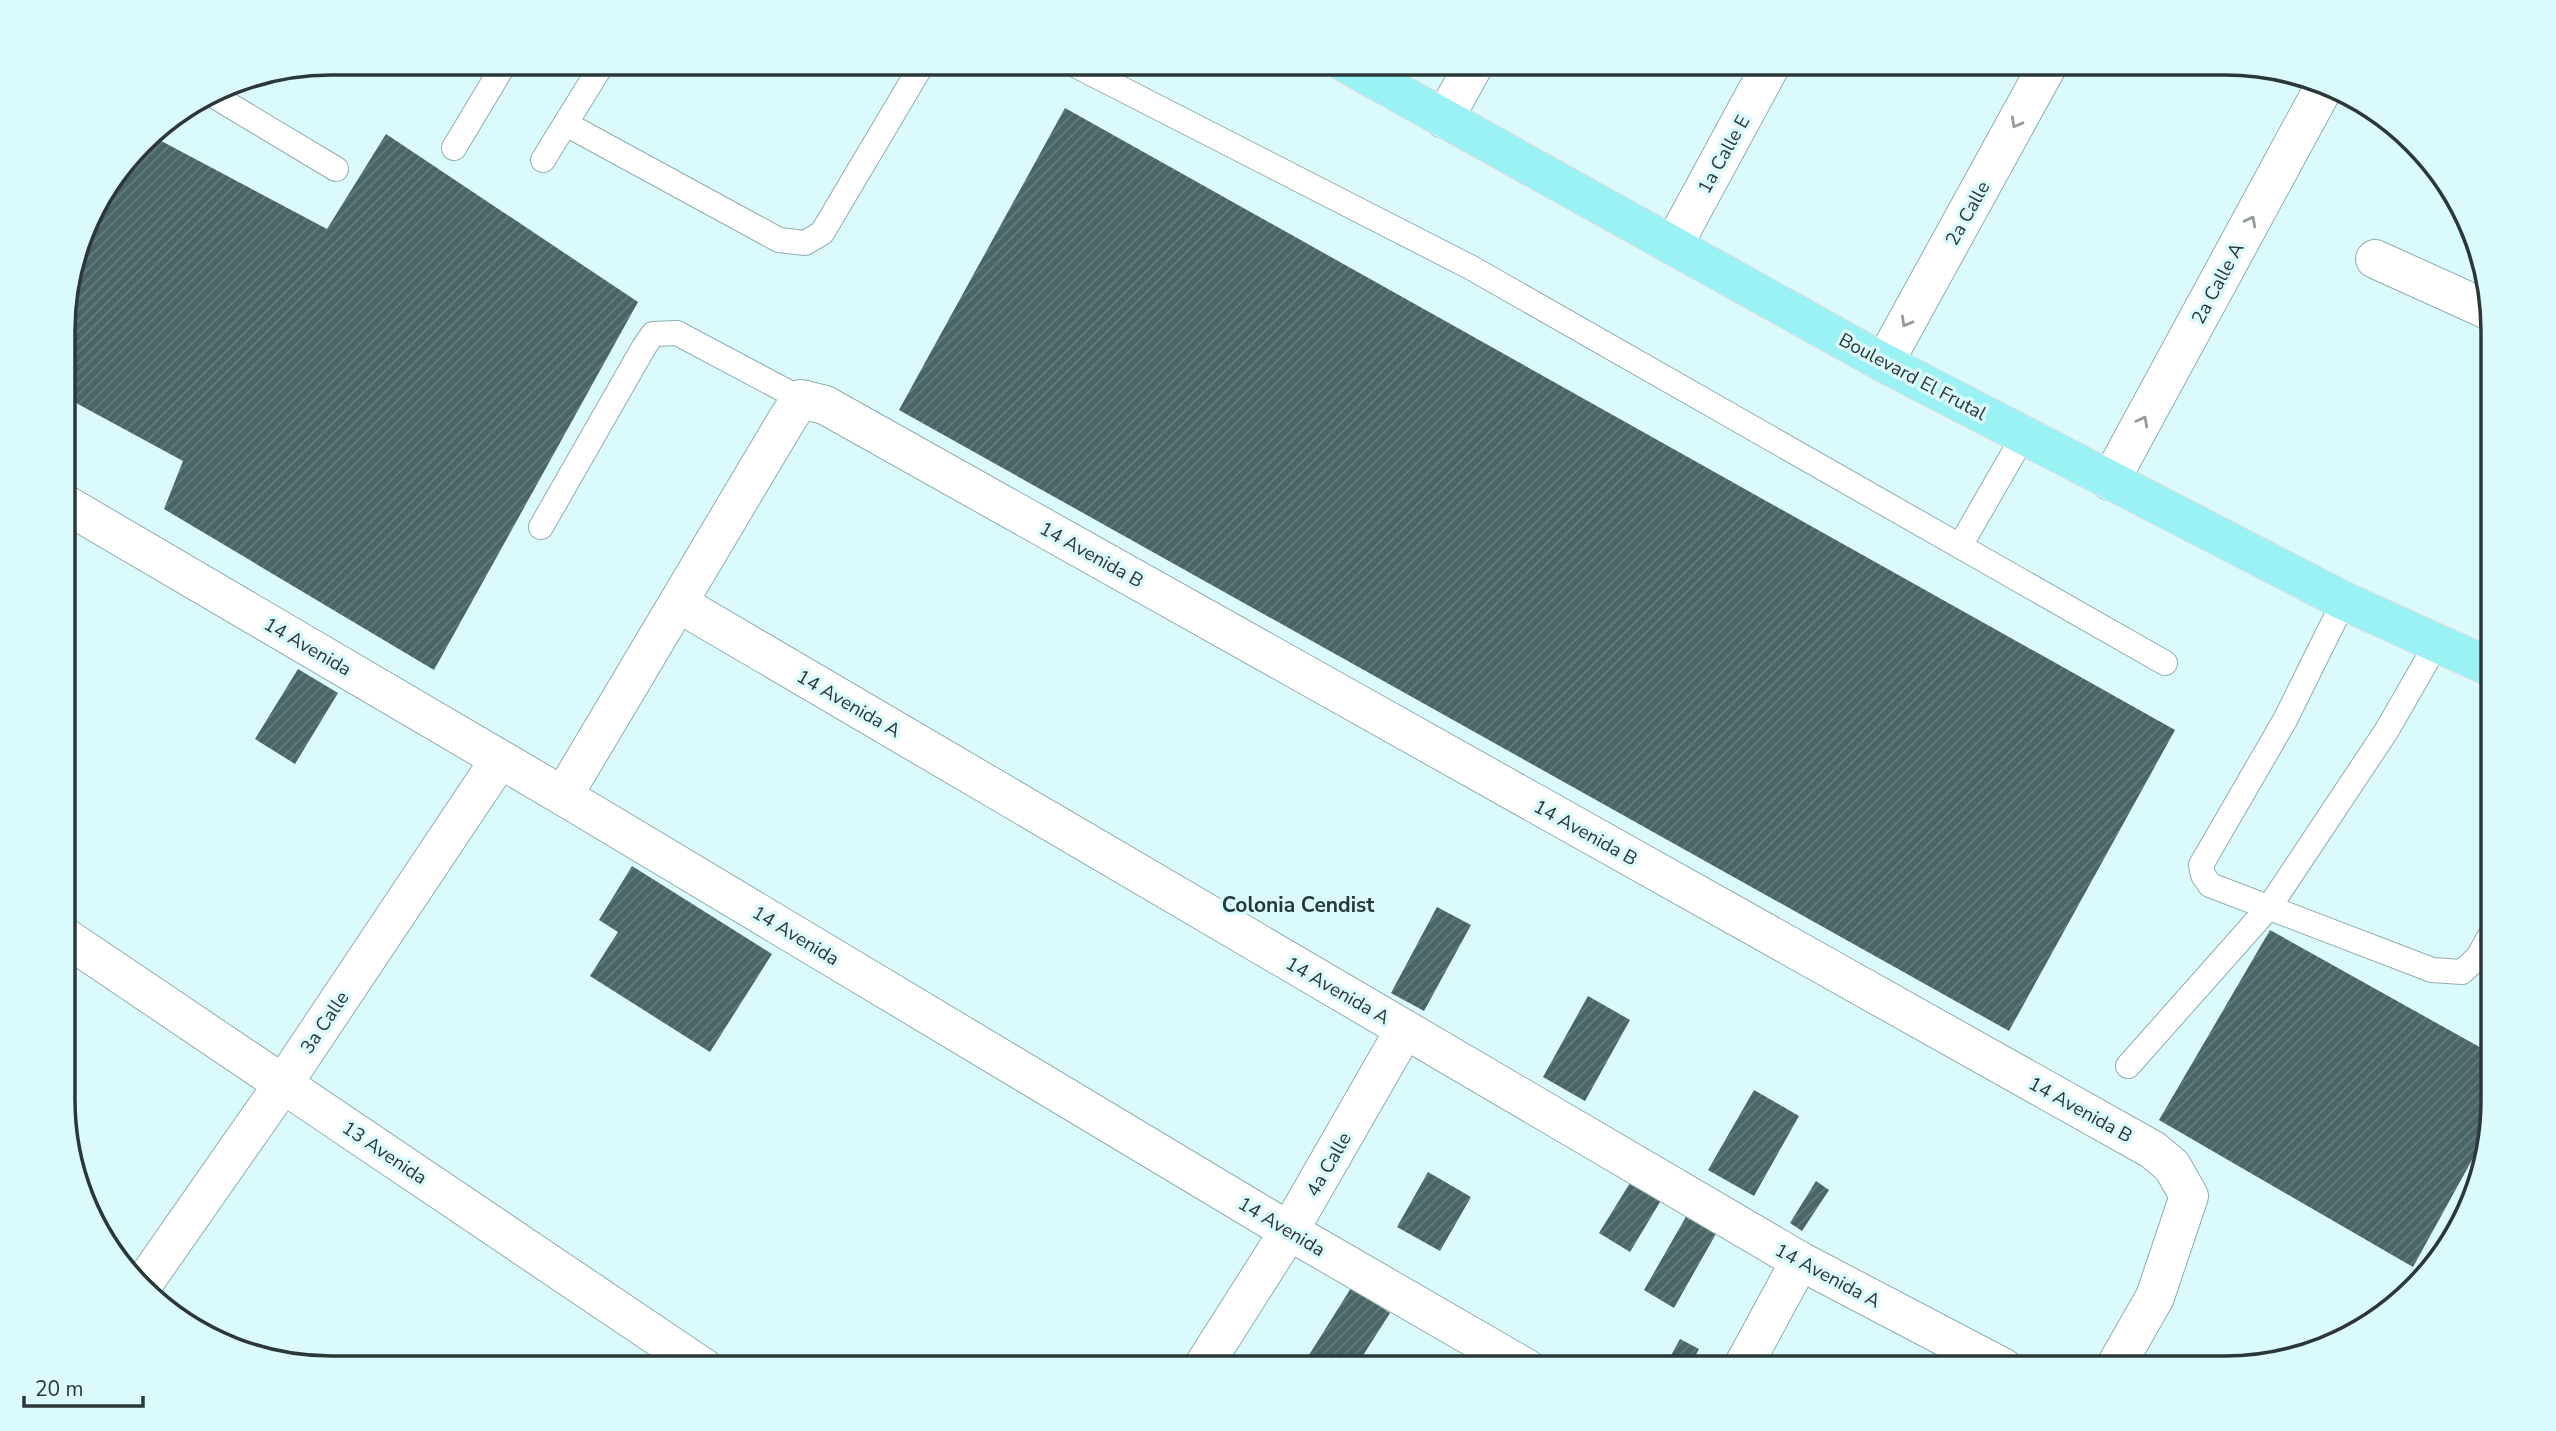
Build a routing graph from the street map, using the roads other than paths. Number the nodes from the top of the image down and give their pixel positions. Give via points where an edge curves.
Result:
1 (498, 75) edge
2 (596, 75) edge
3 (916, 75) edge
4 (1094, 75) edge
5 (1367, 75) edge
6 (1468, 75) edge
7 (1766, 75) edge
8 (2042, 75) edge
9 (2320, 94) edge
10 (222, 100) edge
11 (1444, 118) junction
12 (566, 124) junction
13 (454, 148) dead end
14 (543, 160) dead end
15 (336, 169) dead end
16 (1674, 244) junction
17 (2375, 259) dead end
18 (2479, 306) edge
19 (1884, 363) junction
20 (801, 399) junction
21 (2024, 435) junction
22 (2110, 481) junction
23 (75, 510) edge
24 (541, 527) dead end
25 (1959, 546) junction
26 (2344, 601) junction
27 (678, 603) junction
28 (2437, 643) junction
29 (2165, 663) dead end
30 (2481, 663) edge
31 (500, 759) junction
32 (563, 796) junction
33 (2270, 906) junction
34 (75, 944) edge
35 (2481, 952) edge
36 (1405, 1029) junction
37 (2128, 1066) dead end
38 (283, 1084) junction
39 (1289, 1231) junction
40 (1800, 1261) junction
41 (147, 1278) edge
42 (686, 1356) edge
43 (1210, 1356) edge
44 (1505, 1356) edge
45 (1749, 1356) edge
46 (1983, 1356) edge
47 (2121, 1356) edge

1 - 13 lane
2 - 12 lane
3 - 12 lane via 822,233 805,243 779,240
4 - 25 lane via 1470,267
5 - 11 main road, Boulevard El Frutal
6 - 11 street
7 - 16 street, 1a Calle E
8 -> 19 street, 2a Calle
22 -> 9 street, 2a Calle A
10 - 15 lane
11 - 16 main road, Boulevard El Frutal
12 - 14 lane
16 - 19 main road, Boulevard El Frutal
17 - 18 street
19 - 21 main road, Boulevard El Frutal
20 - 24 lane via 677,333 653,334
20 - 27 street
20 - 47 street, 14 Avenida B via 825,405 2153,1150 2172,1166 2189,1196 2155,1297
21 - 22 main road, Boulevard El Frutal
21 - 25 lane
22 - 26 main road, Boulevard El Frutal
23 - 31 street, 14 Avenida
25 - 29 lane
26 - 28 main road, Boulevard El Frutal
26 - 33 lane via 2285,720 2201,864 2210,885
27 - 32 street
27 - 36 street, 14 Avenida A
28 - 30 main road, Boulevard El Frutal
28 - 33 lane via 2387,730
31 - 32 street, 14 Avenida
31 - 38 street, 3a Calle
32 - 39 street, 14 Avenida
33 - 35 lane via 2432,970 2462,972
33 - 37 lane
34 - 38 street, 13 Avenida
36 - 39 street, 4a Calle
36 - 40 street, 14 Avenida A
38 - 41 street, 3a Calle
38 - 42 street, 13 Avenida
39 - 43 street, 4a Calle
39 - 44 street, 14 Avenida
40 - 45 street
40 - 46 street, 14 Avenida A

